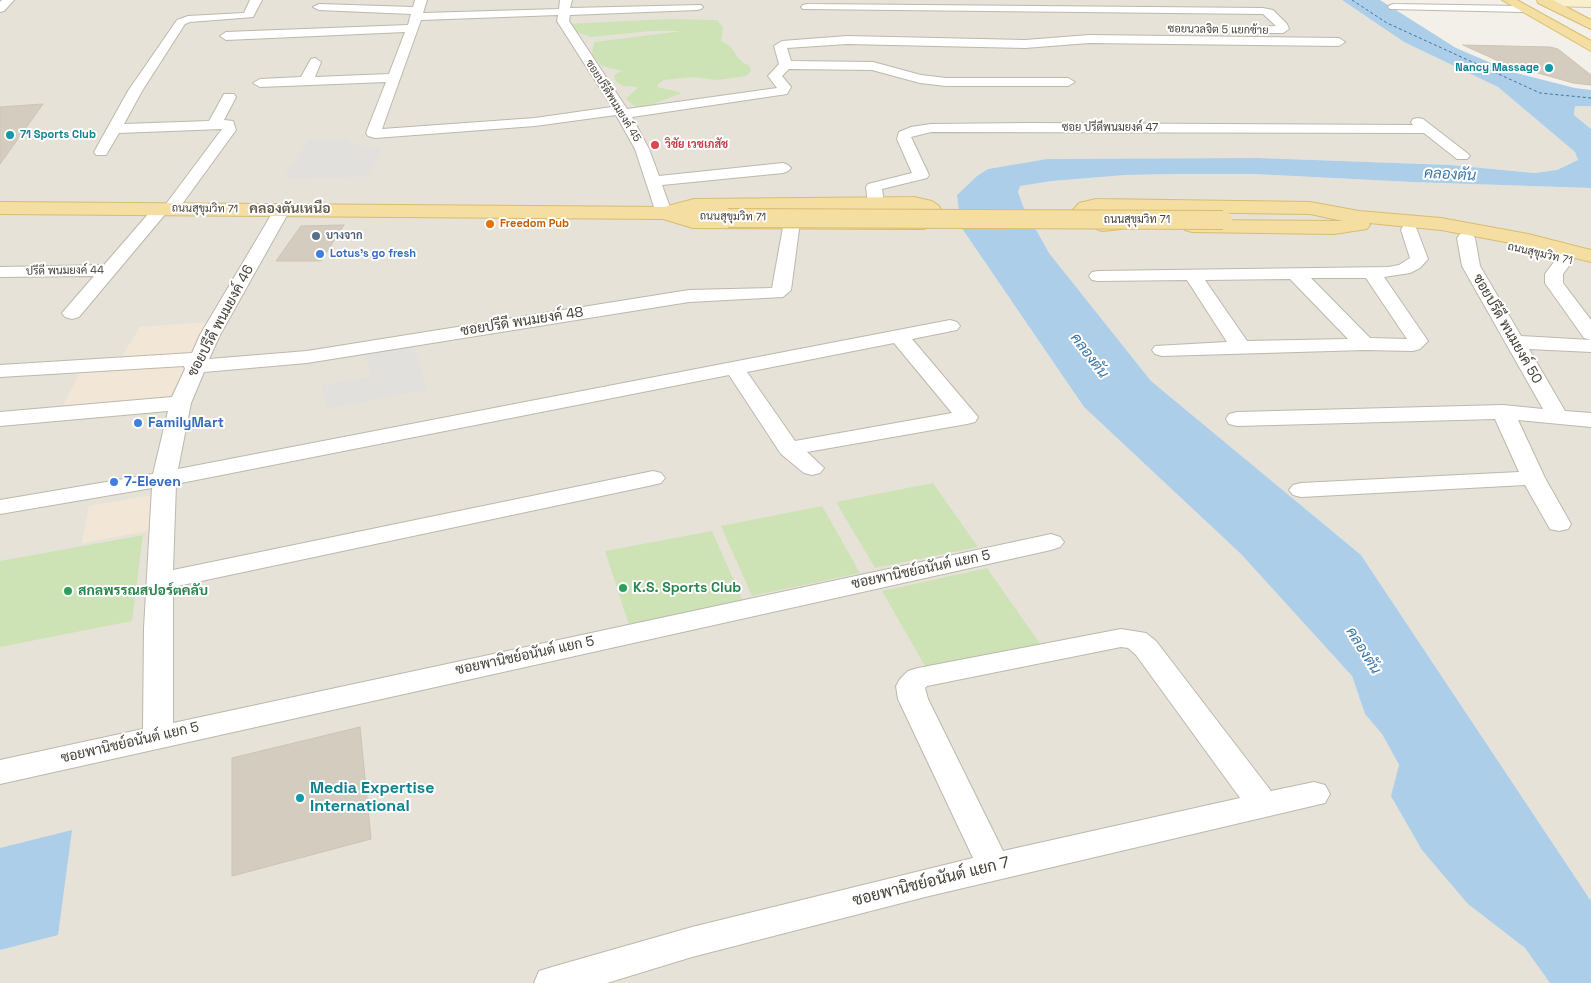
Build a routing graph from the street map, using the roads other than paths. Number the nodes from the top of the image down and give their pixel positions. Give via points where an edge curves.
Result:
1 (8, 0) edge
2 (1508, 0) edge
3 (1545, 1) edge
4 (1591, 3) edge
5 (254, 4) edge
6 (909, 4) edge
7 (319, 6) dead end
8 (1394, 6) dead end
9 (1526, 6) edge
10 (697, 7) dead end
11 (807, 7) dead end
12 (0, 9) edge
13 (1591, 10) edge
14 (564, 11) edge
15 (1566, 11) junction
16 (416, 19) edge
17 (1591, 21) edge
18 (1591, 25) edge
19 (1162, 29) dead end
20 (1591, 33) edge
21 (1584, 41) edge
22 (225, 42) dead end
23 (1339, 42) dead end
24 (1591, 48) edge
25 (1591, 52) edge
26 (315, 62) dead end
27 (786, 65) junction
28 (395, 78) junction
29 (306, 81) junction
30 (1068, 82) dead end
31 (260, 83) dead end
32 (229, 97) dead end
33 (622, 112) junction
34 (215, 123) junction
35 (115, 129) junction
36 (101, 152) dead end
37 (1462, 156) dead end
38 (783, 168) dead end
39 (654, 182) junction
40 (876, 204) junction
41 (0, 208) edge
42 (167, 208) junction
43 (282, 210) junction
44 (672, 213) junction
45 (1358, 220) junction
46 (792, 222) junction
47 (1409, 230) junction
48 (1466, 238) junction
49 (1591, 256) edge
50 (1565, 259) junction
51 (1591, 266) edge
52 (109, 270) junction
53 (0, 272) edge
54 (1370, 272) junction
55 (1295, 273) junction
56 (1192, 274) junction
57 (1098, 276) dead end
58 (72, 313) dead end
59 (950, 326) dead end
60 (1591, 334) edge
61 (900, 336) junction
62 (1514, 342) junction
63 (1365, 344) junction
64 (1591, 346) edge
65 (1242, 348) junction
66 (1162, 350) dead end
67 (196, 363) junction
68 (735, 369) junction
69 (0, 371) edge
70 (180, 403) junction
71 (1503, 412) junction
72 (1558, 417) junction
73 (1237, 419) dead end
74 (0, 420) edge
75 (1591, 420) edge
76 (789, 449) junction
77 (812, 468) dead end
78 (653, 478) dead end
79 (1534, 478) junction
80 (164, 479) junction
81 (1301, 490) dead end
82 (0, 507) edge
83 (1559, 524) dead end
84 (1051, 542) dead end
85 (160, 580) junction
86 (158, 736) junction
87 (0, 772) edge
88 (1314, 794) dead end
89 (1263, 806) junction
90 (994, 866) junction
91 (552, 983) edge

1 - 12 street
2 - 9 main road
3 - 4 street
3 - 15 main road
5 - 35 street via 249,15 245,16 181,22 135,91
6 - 11 street
6 - 19 street, ซอยนวลจิต 5 แยกซ้าย via 1263,11 1269,12 1283,26 1283,29 1274,30
7 - 16 street
8 - 9 street
9 - 20 main road
9 - 21 main road
9 - 21 main road
9 - 25 main road via 1548,28
10 - 14 street
13 - 15 street
14 - 16 street
14 - 33 street, ซอยปรีดีพนมยงค์ 45
15 - 17 main road
15 - 18 main road
16 - 22 street
16 - 28 street
21 - 24 main road
23 - 27 street via 1089,39 1025,44 847,40 781,45
26 - 29 street
27 - 30 street via 873,66 920,79 946,82
27 - 33 street via 775,76 784,87 782,91
28 - 29 street
28 - 33 street via 373,133 376,135
29 - 31 street
32 - 34 street
33 - 39 street, ซอยปรีดีพนมยงค์ 45 via 642,149
34 - 35 street
34 - 42 street, ปรีดี พนมยงค์ 44 via 228,124 229,130
35 - 36 street
37 - 40 street, ซอย ปรีดีพนมยงค์ 47 via 1422,125 932,128 910,130 904,135 921,175 877,185 874,187
38 - 39 street
39 - 44 street, ซอยปรีดีพนมยงค์ 45
40 - 44 main road via 694,205
40 - 46 main road via 914,203 932,210 934,216 932,222 923,223
41 - 42 main road, ถนนสุขุมวิท 71
42 - 43 main road, ถนนสุขุมวิท 71
42 - 52 street, ปรีดี พนมยงค์ 44
43 - 44 main road, ถนนสุขุมวิท 71
43 - 67 street, ซอยปรีดี พนมยงค์ 46
44 - 45 main road, ถนนสุขุมวิท 71, bridge via 699,217 729,214 1220,216 1300,221
44 - 46 main road via 693,222
45 - 45 main road via 1334,228 1102,225 1090,221 1083,210 1096,205 1290,208 1340,212
45 - 47 main road, ถนนสุขุมวิท 71
45 - 49 main road, ถนนสุขุมวิท 71 via 1441,224 1528,240
46 - 67 street, ซอยปรีดี พนมยงค์ 48 via 782,290 776,293 689,296 307,357
47 - 48 main road, ถนนสุขุมวิท 71
47 - 54 street via 1419,259 1404,269
48 - 50 main road, ถนนสุขุมวิท 71
48 - 62 street, ซอยปรีดี พนมยงค์ 50 via 1470,266
50 - 51 main road, ถนนสุขุมวิท 71
50 - 60 street via 1554,274 1554,283
52 - 53 street, ปรีดี พนมยงค์ 44
52 - 58 street
54 - 55 street
54 - 63 street via 1418,341 1413,345
55 - 56 street
55 - 63 street
56 - 57 street
56 - 65 street
59 - 61 street
61 - 68 street
61 - 76 street via 966,417
62 - 64 street
62 - 72 street, ซอยปรีดี พนมยงค์ 50
63 - 65 street
65 - 66 street
67 - 69 street
67 - 70 street, ซอยปรีดี พนมยงค์ 46
68 - 76 street
68 - 80 street
70 - 74 street
70 - 80 street, ซอยปรีดี พนมยงค์ 46
71 - 72 street
71 - 73 street
71 - 79 street
72 - 75 street
76 - 77 street
78 - 85 street
79 - 81 street
79 - 83 street
80 - 82 street
80 - 85 street, ซอยปรีดี พนมยงค์ 46
84 - 86 street, ซอยพานิชย์อนันต์ แยก 5
85 - 86 street, ซอยปรีดี พนมยงค์ 46
86 - 87 street, ซอยพานิชย์อนันต์ แยก 5
88 - 89 street, ซอยพานิชย์อนันต์ แยก 7
89 - 90 street, ซอยพานิชย์อนันต์ แยก 7
89 - 90 street via 1146,648 1136,640 1121,638 918,678 910,686 913,699
90 - 91 street, ซอยพานิชย์อนันต์ แยก 7 via 692,942

